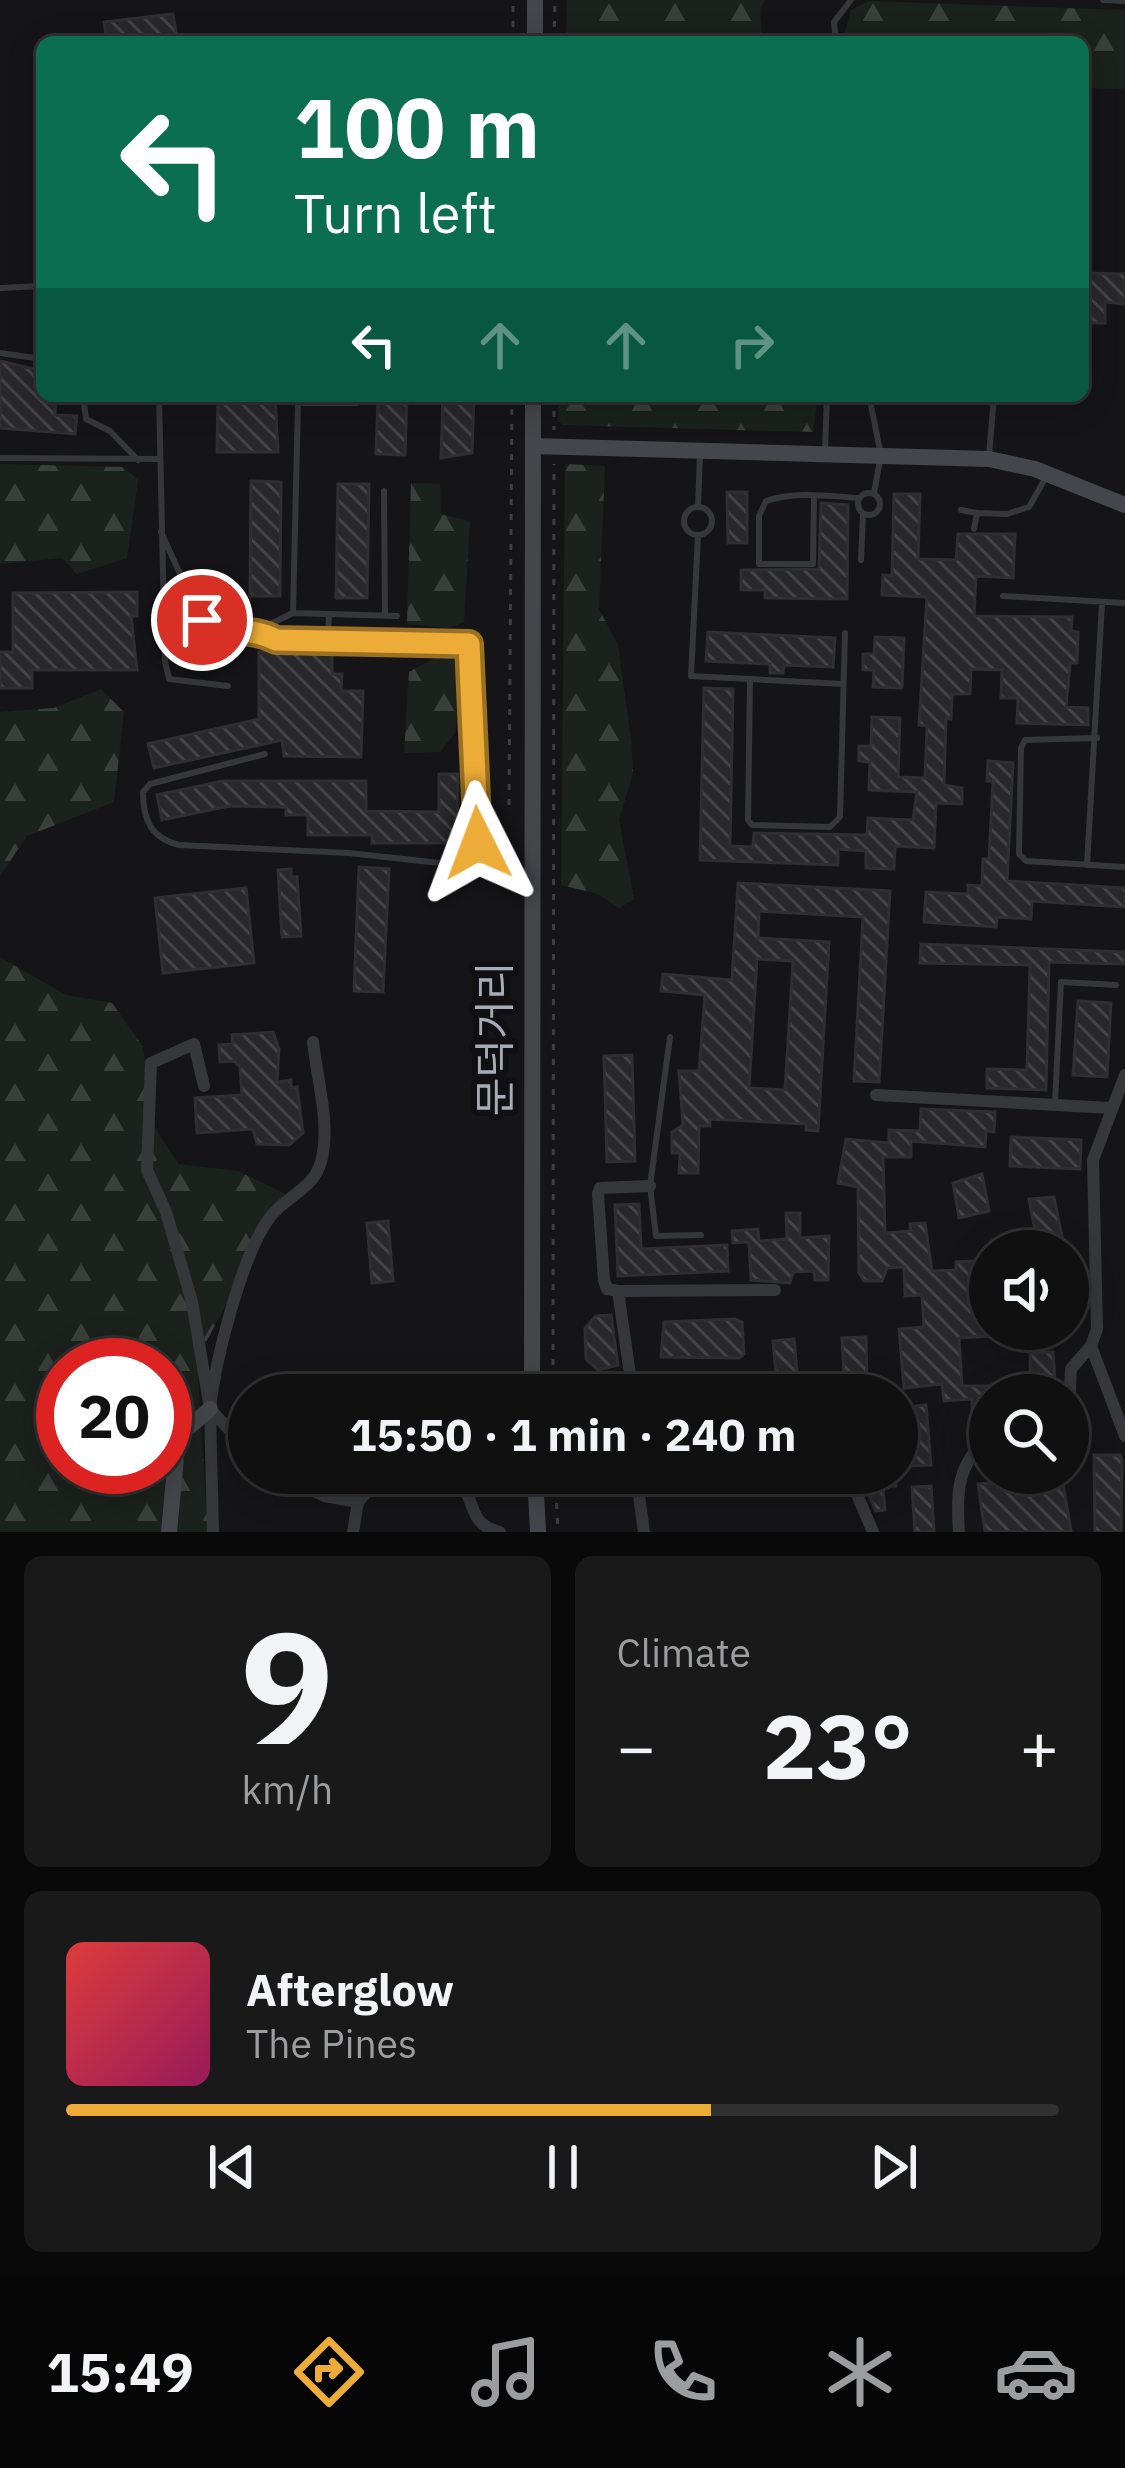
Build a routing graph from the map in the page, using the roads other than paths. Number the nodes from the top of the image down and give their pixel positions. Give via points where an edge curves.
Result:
1 (535, 0) edge
2 (851, 0) edge
3 (1103, 0) edge
4 (1125, 1) edge
5 (535, 36) edge
6 (835, 36) edge
7 (0, 277) edge
8 (36, 286) edge
9 (0, 288) edge
10 (0, 353) edge
11 (36, 358) edge
12 (84, 402) edge
13 (159, 402) edge
14 (533, 402) edge
15 (827, 402) edge
16 (870, 402) edge
17 (994, 402) edge
18 (357, 403) dead end
19 (533, 446) junction
20 (700, 451) junction
21 (825, 454) junction
22 (881, 455) junction
23 (0, 458) edge
24 (158, 459) junction
25 (989, 459) junction
26 (138, 460) junction
27 (1047, 474) junction
28 (384, 491) dead end
29 (874, 494) junction
30 (814, 496) junction
31 (859, 498) junction
32 (1125, 505) edge
33 (698, 507) junction
34 (961, 510) dead end
35 (977, 513) junction
36 (863, 514) junction
37 (160, 529) junction
38 (974, 529) dead end
39 (698, 536) junction
40 (862, 560) dead end
41 (1003, 596) dead end
42 (1102, 603) junction
43 (1125, 603) edge
44 (292, 613) junction
45 (329, 614) junction
46 (385, 615) junction
47 (397, 616) dead end
48 (258, 630) junction
49 (845, 633) dead end
50 (328, 641) junction
51 (750, 679) junction
52 (843, 684) junction
53 (228, 686) dead end
54 (1096, 738) junction
55 (265, 754) dead end
56 (1087, 865) junction
57 (1125, 867) edge
58 (1116, 986) dead end
59 (670, 1037) dead end
60 (313, 1042) dead end
61 (1125, 1075) edge
62 (204, 1086) dead end
63 (877, 1095) dead end
64 (1054, 1105) junction
65 (1112, 1108) junction
66 (650, 1186) junction
67 (701, 1235) dead end
68 (775, 1290) dead end
69 (618, 1291) junction
70 (1091, 1346) junction
71 (532, 1374) edge
72 (630, 1374) edge
73 (1071, 1374) edge
74 (210, 1409) junction
75 (228, 1428) edge
76 (1125, 1436) edge
77 (969, 1455) edge
78 (320, 1494) edge
79 (365, 1494) edge
80 (468, 1494) edge
81 (536, 1494) edge
82 (639, 1494) edge
83 (857, 1494) edge
84 (358, 1502) junction
85 (169, 1532) edge
86 (213, 1532) edge
87 (353, 1532) edge
88 (500, 1532) edge
89 (538, 1532) edge
90 (644, 1532) edge
91 (873, 1532) edge
92 (959, 1532) edge

1 - 5 main road
2 - 6 lane via 834,22
3 - 4 lane
7 - 9 lane
8 - 9 lane
10 - 11 lane
12 - 26 lane via 86,419
13 - 24 lane
14 - 19 main road, 문덕거리
15 - 21 lane
16 - 22 lane
17 - 25 lane
18 - 44 lane via 298,403
19 - 20 main road
19 - 71 main road, 문덕거리
20 - 21 main road
20 - 33 lane
21 - 22 main road
22 - 25 main road
22 - 29 lane
23 - 26 lane
24 - 26 lane
24 - 37 lane
25 - 27 main road
27 - 32 main road
27 - 35 lane via 1021,513
28 - 46 lane
29 - 31 lane
29 - 36 lane via 878,509
30 - 30 lane via 766,501 759,564 814,564
30 - 31 lane
31 - 36 lane
33 - 39 lane via 684,519
33 - 39 lane via 712,524
34 - 35 lane
35 - 38 lane
36 - 40 lane
37 - 48 lane via 202,620 220,632
37 - 53 lane via 169,679
39 - 51 lane via 691,676
41 - 42 lane
42 - 43 lane
42 - 54 lane
44 - 45 lane
44 - 48 lane
45 - 46 lane
45 - 50 lane
46 - 47 lane
48 - 50 lane via 276,640
49 - 52 lane
50 - 55 lane via 469,644 476,868 179,845 151,830 143,810 150,784
51 - 52 lane
51 - 52 lane via 752,824 837,824
54 - 56 lane
54 - 56 lane via 1038,736 1021,748 1018,854
56 - 57 lane
58 - 64 lane via 1060,982
59 - 66 lane
60 - 74 street via 321,1164 261,1234 215,1362
61 - 65 street
62 - 74 street via 194,1044 151,1063 147,1170 192,1302
63 - 64 street
64 - 65 street
65 - 70 street via 1094,1160
66 - 67 lane via 656,1236
66 - 69 street via 600,1188 604,1280
68 - 69 street
69 - 72 street
70 - 73 street
70 - 76 street
74 - 75 street
74 - 85 main road via 178,1436
74 - 86 street
77 - 92 street via 960,1474
78 - 84 street
79 - 84 street
80 - 88 street via 474,1519
81 - 89 main road
82 - 90 street
83 - 91 street
84 - 87 street

